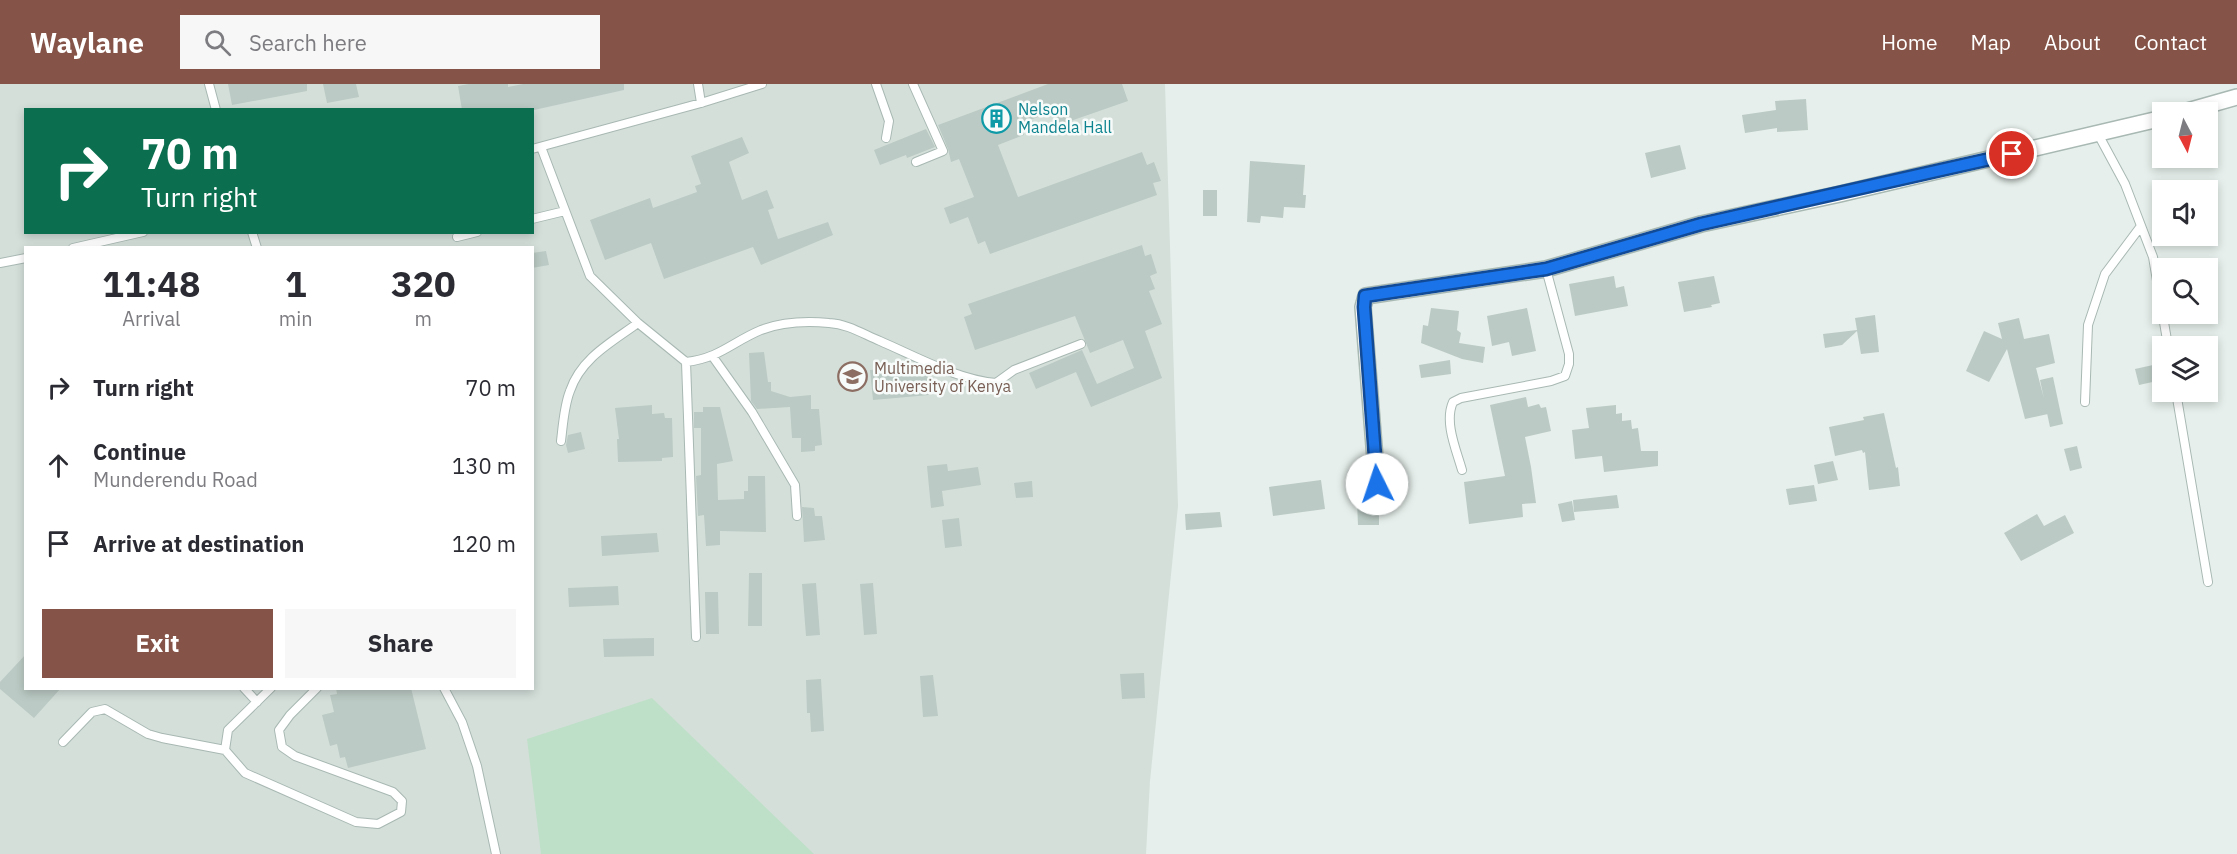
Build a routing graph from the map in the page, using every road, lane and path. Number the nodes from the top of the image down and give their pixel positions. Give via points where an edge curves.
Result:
1 (209, 84) edge
2 (698, 84) edge
3 (762, 84) edge
4 (876, 84) edge
5 (913, 84) edge
6 (2237, 97) edge
7 (2218, 102) edge
8 (701, 103) junction
9 (215, 108) edge
10 (2152, 121) edge
11 (2098, 134) junction
12 (886, 138) dead end
13 (541, 147) junction
14 (534, 149) edge
15 (916, 162) dead end
16 (565, 211) junction
17 (534, 219) edge
18 (2141, 226) junction
19 (134, 234) edge
20 (469, 234) edge
21 (457, 237) dead end
22 (83, 246) edge
23 (24, 258) edge
24 (0, 263) edge
25 (1546, 269) junction
26 (638, 323) junction
27 (2166, 336) edge
28 (1080, 344) dead end
29 (713, 357) junction
30 (686, 362) junction
31 (2085, 402) dead end
32 (2178, 402) edge
33 (561, 441) dead end
34 (1462, 470) dead end
35 (1377, 484) dead end
36 (797, 516) dead end
37 (2208, 582) dead end
38 (696, 637) dead end
39 (246, 690) edge
40 (270, 690) edge
41 (315, 690) edge
42 (445, 690) edge
43 (258, 702) junction
44 (63, 742) dead end
45 (225, 750) junction
46 (496, 854) edge

1 - 9 lane
2 - 8 lane
3 - 8 lane
4 - 12 lane via 889,121
5 - 15 lane via 943,151
6 - 7 street
8 - 13 lane
10 - 11 street
11 - 18 lane via 2125,184
11 - 25 street via 1701,224
13 - 14 lane
13 - 16 lane
16 - 17 lane
16 - 26 lane via 590,276
18 - 27 lane via 2152,257
18 - 31 lane via 2105,274 2088,325
19 - 22 lane
20 - 21 lane
23 - 24 lane
25 - 34 lane via 1569,354 1565,376 1453,402 1449,421
25 - 35 street via 1365,296
26 - 30 lane
26 - 33 lane via 590,358 578,373 569,392
28 - 29 lane via 1014,370 996,383 967,378 855,328 832,323 802,322 763,330
29 - 30 lane
29 - 36 lane via 752,412 795,485
30 - 38 lane
32 - 37 lane
39 - 43 lane
40 - 43 lane
41 - 45 lane via 279,730 282,747 296,756 393,792 402,801 401,812 378,824 356,822 245,773
42 - 46 lane via 462,722 477,766
43 - 45 lane via 228,730
44 - 45 lane via 92,712 105,709 148,734

